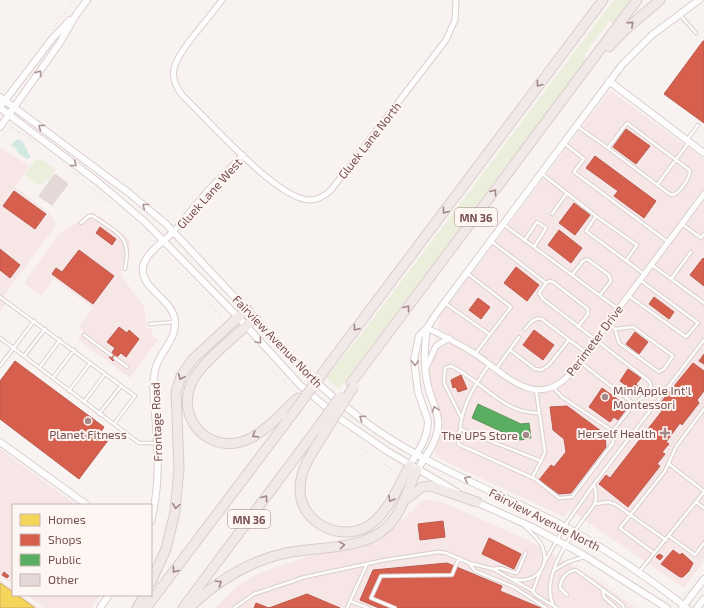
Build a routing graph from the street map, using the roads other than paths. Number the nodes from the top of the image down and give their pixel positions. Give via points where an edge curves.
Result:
1 (87, 0) edge
2 (222, 0) edge
3 (456, 0) edge
4 (598, 0) edge
5 (603, 0) edge
6 (637, 0) edge
7 (660, 0) edge
8 (699, 0) edge
9 (679, 14) junction
10 (76, 15) junction
11 (579, 32) junction
12 (696, 33) dead end
13 (609, 82) junction
14 (567, 95) junction
15 (3, 99) edge
16 (0, 107) edge
17 (15, 108) junction
18 (7, 117) junction
19 (698, 125) dead end
20 (576, 126) junction
21 (0, 127) edge
22 (688, 141) junction
23 (564, 142) junction
24 (608, 148) junction
25 (704, 153) edge
26 (243, 155) junction
27 (676, 160) junction
28 (541, 173) junction
29 (657, 185) junction
30 (567, 193) junction
31 (704, 194) edge
32 (552, 214) dead end
33 (596, 216) junction
34 (81, 223) dead end
35 (503, 224) junction
36 (682, 224) junction
37 (174, 231) junction
38 (704, 234) edge
39 (703, 239) edge
40 (524, 240) junction
41 (164, 241) junction
42 (490, 241) junction
43 (668, 242) junction
44 (534, 247) junction
45 (691, 252) dead end
46 (626, 261) junction
47 (651, 264) junction
48 (125, 269) dead end
49 (467, 272) junction
50 (644, 274) junction
51 (572, 275) junction
52 (671, 279) junction
53 (640, 280) junction
54 (546, 283) junction
55 (600, 296) junction
56 (628, 296) junction
57 (0, 297) edge
58 (444, 302) junction
59 (704, 303) edge
60 (247, 309) junction
61 (618, 309) junction
62 (238, 317) junction
63 (255, 318) junction
64 (34, 321) junction
65 (175, 322) junction
66 (608, 323) junction
67 (150, 324) dead end
68 (246, 326) junction
69 (578, 326) junction
70 (427, 328) junction
71 (525, 328) dead end
72 (45, 329) junction
73 (615, 329) junction
74 (489, 334) junction
75 (84, 335) dead end
76 (519, 337) dead end
77 (0, 338) edge
78 (449, 338) junction
79 (60, 340) junction
80 (568, 340) junction
81 (595, 340) junction
82 (704, 340) edge
83 (13, 348) junction
84 (74, 350) junction
85 (510, 350) junction
86 (586, 353) junction
87 (475, 354) junction
88 (111, 355) dead end
89 (24, 356) junction
90 (115, 358) dead end
91 (579, 362) junction
92 (90, 363) junction
93 (490, 364) junction
94 (0, 366) edge
95 (127, 367) dead end
96 (39, 368) junction
97 (496, 369) junction
98 (425, 371) junction
99 (105, 374) junction
100 (53, 378) junction
101 (477, 382) junction
102 (352, 385) junction
103 (121, 386) junction
104 (553, 387) junction
105 (69, 390) junction
106 (536, 390) junction
107 (84, 402) junction
108 (634, 404) junction
109 (704, 409) edge
110 (288, 413) junction
111 (539, 413) junction
112 (100, 414) junction
113 (461, 417) junction
114 (114, 424) junction
115 (460, 428) junction
116 (613, 431) junction
117 (0, 442) edge
118 (158, 443) junction
119 (416, 455) junction
120 (424, 458) junction
121 (541, 461) junction
122 (668, 464) junction
123 (414, 468) junction
124 (532, 478) junction
125 (594, 484) junction
126 (704, 491) edge
127 (403, 502) junction
128 (476, 502) junction
129 (696, 502) junction
130 (86, 504) edge
131 (594, 504) junction
132 (704, 508) edge
133 (152, 514) edge
134 (631, 515) junction
135 (520, 522) junction
136 (565, 527) junction
137 (574, 532) junction
138 (670, 536) junction
139 (666, 540) junction
140 (558, 541) junction
141 (704, 543) edge
142 (566, 546) junction
143 (526, 552) dead end
144 (654, 553) junction
145 (588, 557) junction
146 (459, 558) junction
147 (367, 563) junction
148 (544, 563) junction
149 (469, 564) junction
150 (493, 569) junction
151 (554, 570) junction
152 (540, 572) junction
153 (639, 572) junction
154 (510, 578) junction
155 (704, 579) edge
156 (152, 580) edge
157 (603, 590) junction
158 (534, 591) junction
159 (567, 595) dead end
160 (108, 596) edge
161 (143, 596) edge
162 (704, 599) edge
163 (350, 601) junction
164 (556, 607) edge
165 (684, 607) edge
166 (100, 608) edge
167 (137, 608) edge
168 (146, 608) edge
169 (183, 608) edge
170 (189, 608) edge
171 (234, 608) edge
172 (347, 608) edge
173 (368, 608) edge
174 (395, 608) edge
175 (546, 608) edge
176 (616, 608) edge
177 (624, 608) edge
178 (666, 608) edge
179 (697, 608) edge

1 - 10 street
2 - 26 street, Gluek Lane North via 177,59 174,80 183,96
3 - 26 street, Gluek Lane North via 455,20 449,36 326,194 316,200 300,198 272,181
4 - 11 highway
5 - 11 highway, MN 36
6 - 14 highway, MN 36
14 -> 7 highway via 625,30
8 - 9 street
9 - 12 lane
9 - 13 street via 652,35
10 - 15 street via 52,38
17 -> 10 street
11 -> 110 highway, MN 36, bridge via 309,392
13 - 20 street
13 - 22 street
102 -> 14 highway, MN 36
15 - 16 street
15 - 17 street, Fairview Avenue North
16 - 18 street, Fairview Avenue North
17 - 18 street
37 -> 17 street, Fairview Avenue North via 130,193
18 - 21 street
18 -> 41 street, Fairview Avenue North via 121,201
19 - 22 lane
20 - 23 street
20 - 24 lane
22 - 25 street
22 - 27 lane
23 - 28 street
23 - 43 lane via 584,159 574,172
24 - 27 lane via 627,123
24 - 29 lane
26 - 37 street, Gluek Lane West via 208,190
27 - 29 lane
27 - 29 lane via 690,171 690,176 673,196
28 - 30 lane
28 - 35 street
30 - 32 lane
30 - 33 lane
31 - 36 street, Perimeter Drive
33 - 46 lane via 586,231
33 - 46 lane via 637,245
34 - 48 lane via 89,216 93,216 124,239 128,246
35 - 40 lane
35 - 42 street
36 - 39 lane
36 - 43 street, Perimeter Drive
37 - 41 street
37 - 60 street, Fairview Avenue North
38 - 39 lane
40 - 44 lane
40 - 44 lane via 537,222 546,228
41 - 62 street, Fairview Avenue North
41 - 65 street via 146,258 143,274 148,284 172,310
42 - 49 street
42 - 54 lane
43 - 47 street, Perimeter Drive
44 - 51 lane
45 - 52 lane
46 - 50 lane
47 - 50 street, Perimeter Drive
47 - 52 lane
49 - 58 street
49 - 74 lane via 511,307
50 - 53 street, Perimeter Drive
51 - 55 lane
51 - 55 lane via 585,259 599,267 612,279
52 - 59 lane
53 - 56 street, Perimeter Drive
53 - 56 lane via 698,323 686,337
54 - 69 lane via 539,293 540,296
54 - 69 lane via 553,282 588,309 588,314
55 - 61 lane
56 - 61 street, Perimeter Drive
57 - 64 lane
58 - 70 street
58 - 74 lane
60 - 62 highway
60 - 63 street, Fairview Avenue North
61 - 66 street, Perimeter Drive
62 - 68 street, Fairview Avenue North
62 -> 156 highway via 192,360 178,384 176,401 179,468 176,505 166,549
63 - 68 highway
119 -> 63 street, Fairview Avenue North via 324,389
64 - 72 lane
64 - 83 lane
65 - 67 lane
65 - 118 street, Frontage Road via 173,336 158,361 154,378
66 - 73 lane
66 - 81 street, Perimeter Drive
110 -> 68 highway via 256,435 233,443 216,442 208,438 192,420 187,399 194,378
68 -> 123 street, Fairview Avenue North via 304,388 351,426
69 - 81 lane
70 - 78 street, Perimeter Drive
70 - 98 street
70 -> 119 street via 419,336 414,360 418,392 428,421 427,433
71 - 80 lane via 538,318 542,319
72 - 79 lane
72 - 89 lane
73 - 73 lane via 618,343 659,372 673,356 633,327
74 - 87 lane
75 - 88 lane
76 - 85 lane
77 - 83 lane
78 - 87 street, Perimeter Drive
78 - 98 street via 436,346
79 - 84 lane
79 - 96 lane
80 - 85 lane via 549,365 541,370 535,369
80 - 86 lane
81 - 86 street, Perimeter Drive
81 - 108 lane via 651,385
82 - 125 lane
83 - 89 lane
83 - 94 lane
84 - 92 lane
84 - 100 lane
85 - 97 lane
86 - 91 street, Perimeter Drive
87 - 93 street, Perimeter Drive
89 - 96 lane
90 - 95 lane
91 - 104 street, Perimeter Drive via 565,379
91 - 108 lane
92 - 99 lane
92 - 105 lane
93 - 97 street, Perimeter Drive
93 - 101 lane
96 - 100 lane
97 - 106 street, Perimeter Drive via 520,386
120 -> 98 street via 436,438 438,427
99 - 103 lane
99 - 107 lane
100 - 105 lane
101 - 111 lane via 511,407 523,412
101 - 113 lane
101 - 113 lane via 451,366 445,368 444,383
123 -> 102 highway, bridge via 376,520 354,532 336,532 318,524 307,511 301,498 304,468
169 -> 102 highway, MN 36, bridge
103 - 112 lane
103 - 114 lane via 135,396
104 - 106 street, Perimeter Drive
104 - 116 lane via 562,397
105 - 107 lane
106 - 111 lane
107 - 112 lane
108 - 116 lane
109 - 122 lane via 676,447
110 -> 168 highway, MN 36
111 - 121 lane via 545,452
112 - 114 lane
113 - 115 lane
114 - 118 lane via 139,443
115 - 121 lane
115 - 124 lane via 458,444
116 - 124 lane via 613,443 572,497 559,498
117 - 130 street
118 - 133 street, Frontage Road via 157,485
119 - 120 street, Fairview Avenue North
119 - 123 street
120 - 123 street
136 -> 120 street, Fairview Avenue North
121 - 124 lane
122 - 126 lane
122 - 134 lane
123 - 127 highway
123 - 128 street, Fairview Avenue North
125 - 131 lane
125 - 136 lane
126 - 129 lane
127 - 128 highway via 422,487 431,486
170 -> 127 highway via 221,582 254,564 286,553 356,543 375,536 390,524
128 - 135 street, Fairview Avenue North
129 - 132 lane
129 - 138 lane
131 - 134 lane via 610,503
131 - 137 lane
134 - 139 lane
134 - 144 lane via 620,528
135 - 140 street, Fairview Avenue North
135 - 148 lane via 540,543
136 - 137 street, Fairview Avenue North
136 - 140 lane
137 - 142 lane
137 - 153 street, Fairview Avenue North
138 - 139 lane
138 - 141 lane via 695,555
139 - 144 lane
140 - 142 street, Fairview Avenue North
140 - 148 lane
142 - 145 street, Fairview Avenue North
142 - 151 lane
143 - 150 lane via 516,573 500,568
144 - 153 lane
145 - 151 lane via 573,560
145 - 178 street, Fairview Avenue North
146 - 147 lane via 438,552
146 - 149 lane
146 - 174 lane via 452,575 381,576 371,598
147 - 163 lane
147 - 171 lane via 268,588 249,596
148 - 152 lane
149 - 150 lane
149 - 175 lane via 475,571 516,588
150 - 154 lane
151 - 164 lane via 549,588
152 - 154 lane via 527,580
152 - 158 lane
153 - 165 street, Fairview Avenue North
154 - 158 lane
155 - 165 street
157 - 159 lane via 579,571 574,570 567,574 560,585
157 - 176 lane via 604,597
157 - 177 lane
158 - 164 lane
160 - 166 street
161 - 167 highway
162 - 179 street
163 - 172 lane
163 - 173 lane

